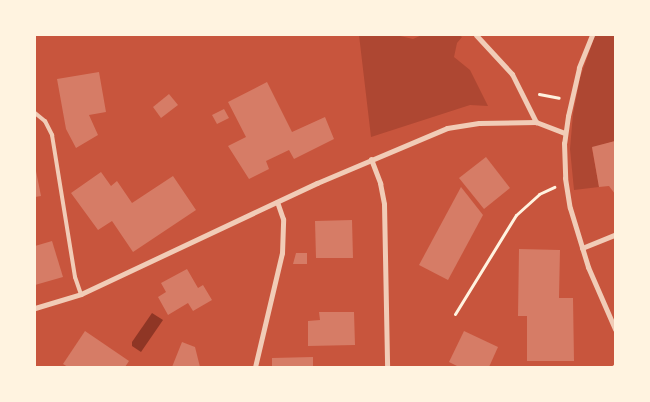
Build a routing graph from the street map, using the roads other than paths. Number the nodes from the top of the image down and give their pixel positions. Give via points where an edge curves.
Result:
1 (476, 35) edge
2 (592, 35) edge
3 (35, 113) edge
4 (536, 122) junction
5 (565, 133) junction
6 (371, 159) junction
7 (277, 202) junction
8 (615, 235) edge
9 (582, 248) junction
10 (81, 294) junction
11 (35, 308) edge
12 (615, 329) edge
13 (255, 367) edge
14 (387, 367) edge

1 - 4 street via 512,74
2 - 5 street via 576,77
3 - 10 lane via 45,121 52,135 75,277
4 - 5 street
4 - 6 street via 479,123 447,128
5 - 9 street via 566,185
6 - 7 street
6 - 14 street via 384,204
7 - 10 street
7 - 13 street via 283,219 282,252
8 - 9 street
9 - 12 street
10 - 11 street

